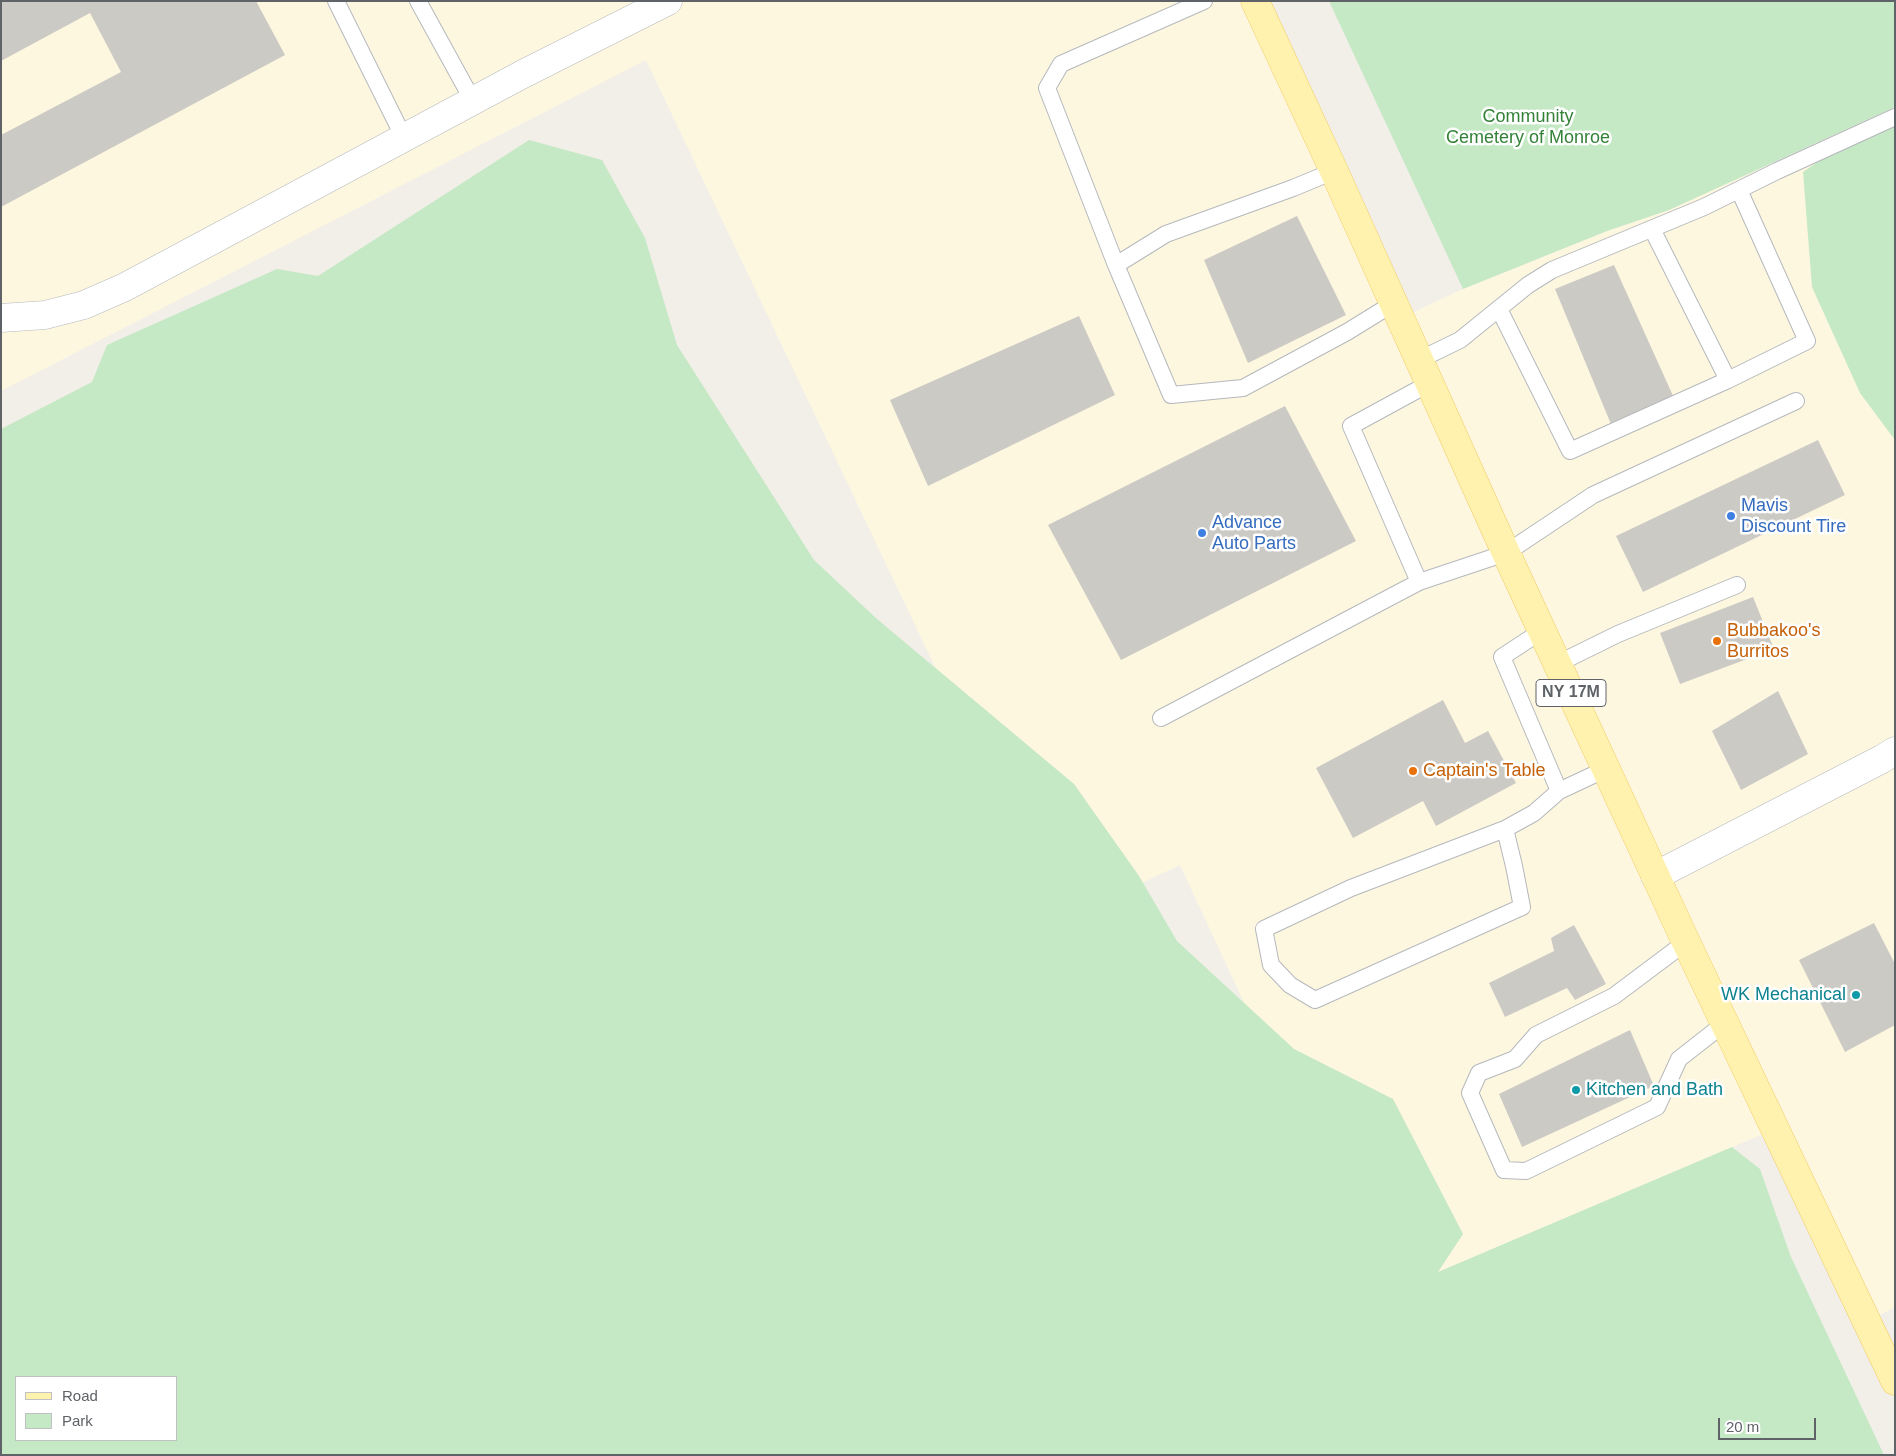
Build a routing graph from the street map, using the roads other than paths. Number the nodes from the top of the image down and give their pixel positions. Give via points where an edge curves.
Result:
1 (336, 1) edge
2 (418, 1) edge
3 (668, 1) edge
4 (1204, 1) edge
5 (1255, 1) edge
6 (473, 100) junction
7 (1895, 117) edge
8 (404, 138) junction
9 (1334, 171) junction
10 (1738, 190) junction
11 (1652, 229) junction
12 (1116, 265) junction
13 (1394, 303) junction
14 (1498, 309) junction
15 (1, 318) edge
16 (1425, 372) junction
17 (1728, 380) junction
18 (1796, 401) dead end
19 (1506, 553) junction
20 (1419, 582) junction
21 (1737, 586) dead end
22 (1543, 630) junction
23 (1557, 664) junction
24 (1160, 718) dead end
25 (1895, 750) edge
26 (1606, 769) junction
27 (1559, 791) junction
28 (1505, 828) junction
29 (1656, 876) junction
30 (1686, 942) junction
31 (1725, 1023) junction
32 (1895, 1381) edge

1 - 8 lane
2 - 6 lane
3 - 6 street
4 - 12 lane via 1061,64 1047,88
5 - 9 main road, NY 17M
6 - 8 street
7 - 10 lane
8 - 15 street via 125,287 84,305 45,315
9 - 12 lane via 1166,234
9 - 13 main road, NY 17M
10 - 11 lane
10 - 17 lane via 1807,341
11 - 14 lane via 1552,270
11 - 17 lane
12 - 13 lane via 1171,395 1243,388
13 - 16 main road, NY 17M
14 - 16 lane
14 - 17 lane via 1570,450
16 - 19 main road, NY 17M
16 - 20 lane via 1351,426
18 - 19 lane via 1593,495
19 - 20 lane
19 - 22 main road, NY 17M
20 - 24 lane
21 - 23 lane via 1618,634
22 - 23 main road, NY 17M
22 - 27 lane via 1502,657
23 - 26 main road, NY 17M
25 - 29 street
26 - 27 lane
26 - 29 main road, NY 17M
27 - 28 lane via 1534,813
28 - 28 lane via 1351,888 1264,929 1271,965 1290,985 1315,1000 1522,908
29 - 30 main road, NY 17M
30 - 31 main road, NY 17M
30 - 31 lane via 1614,996 1536,1035 1516,1059 1479,1073 1470,1093 1504,1170 1526,1171 1657,1107 1679,1059
31 - 32 main road, NY 17M

